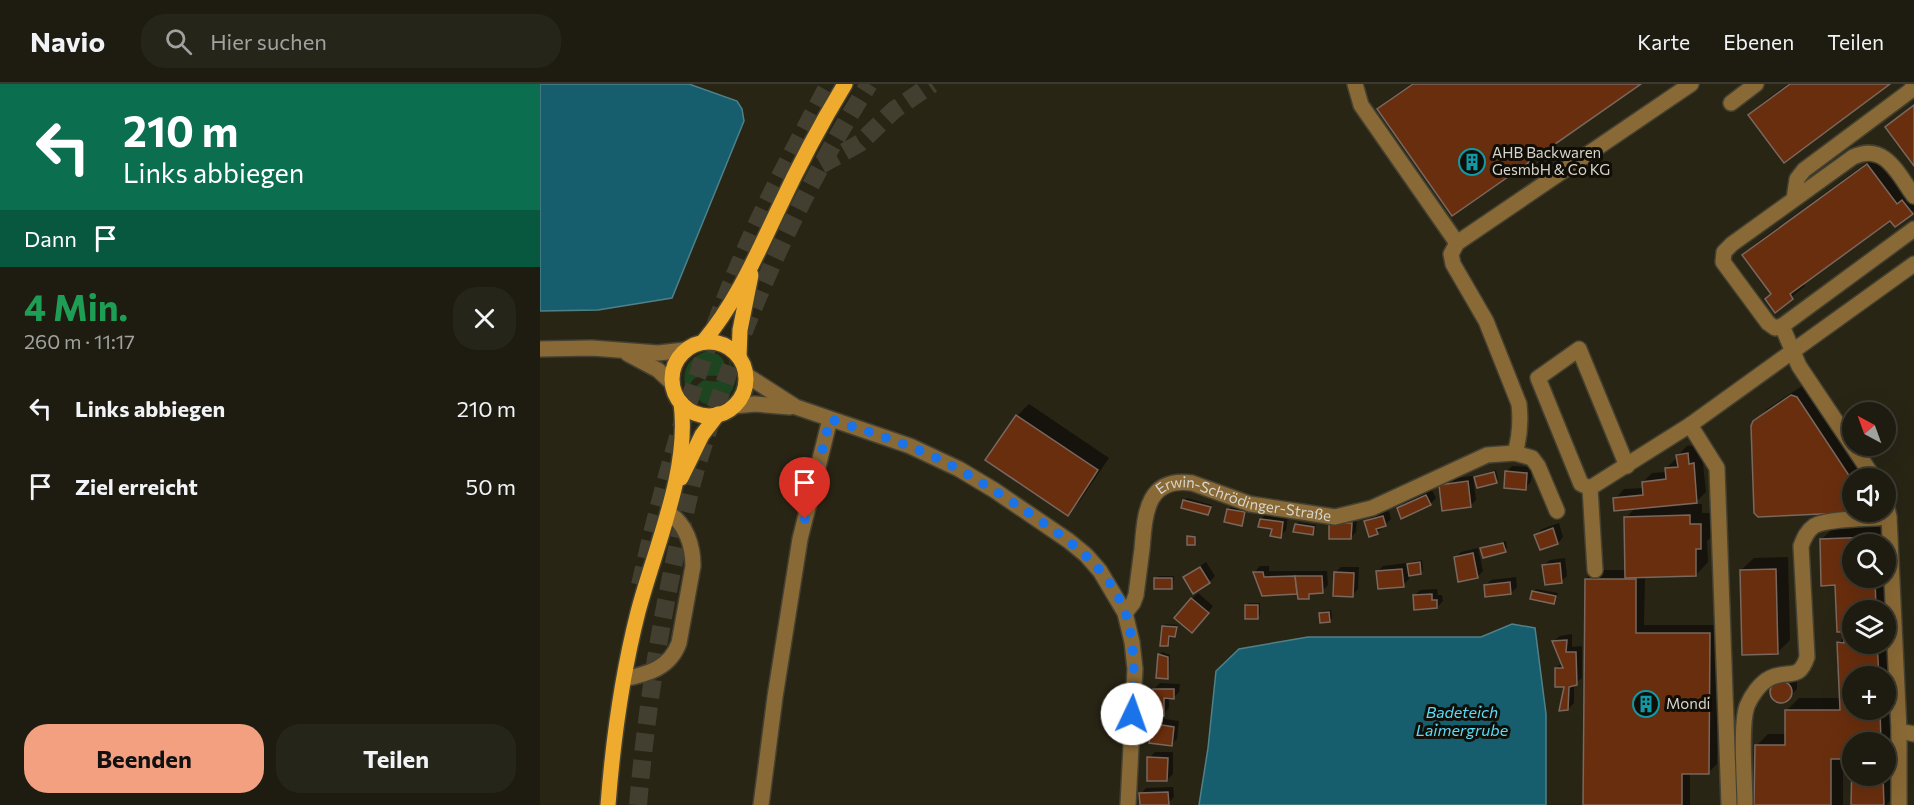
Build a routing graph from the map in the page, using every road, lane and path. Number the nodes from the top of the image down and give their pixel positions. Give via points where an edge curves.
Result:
1 (844, 84) edge
2 (1355, 84) edge
3 (1690, 84) edge
4 (1756, 84) edge
5 (1914, 85) edge
6 (1731, 103) dead end
7 (1914, 196) edge
8 (1794, 200) junction
9 (1914, 229) edge
10 (1457, 243) junction
11 (753, 264) junction
12 (1914, 264) edge
13 (1782, 326) junction
14 (703, 342) junction
15 (540, 349) edge
16 (685, 350) junction
17 (623, 351) junction
18 (1793, 352) junction
19 (740, 357) junction
20 (746, 375) junction
21 (672, 383) junction
22 (681, 403) junction
23 (734, 406) junction
24 (796, 407) junction
25 (718, 414) junction
26 (830, 419) junction
27 (1690, 425) junction
28 (1515, 453) junction
29 (1627, 466) junction
30 (1867, 468) edge
31 (1590, 488) junction
32 (674, 492) junction
33 (1557, 511) dead end
34 (668, 513) junction
35 (1842, 519) edge
36 (1888, 522) edge
37 (1595, 570) dead end
38 (1125, 613) junction
39 (624, 679) junction
40 (1907, 733) edge
41 (608, 805) edge
42 (761, 805) edge
43 (1128, 805) edge
44 (1729, 805) edge
45 (1745, 805) edge
46 (1899, 805) edge

1 - 11 main road
2 - 10 street via 1361,105
3 - 10 street
4 - 6 street
5 - 8 street via 1804,170 1797,179
7 - 8 street via 1886,159 1874,152 1863,152
8 - 13 street via 1732,244 1724,252 1723,262 1768,323
9 - 13 street
10 - 28 street via 1451,254 1453,264 1486,321 1519,404 1520,438
11 - 14 main road
11 - 19 main road via 739,337
12 - 18 street
13 - 18 street
14 - 16 main road
14 - 19 main road via 723,344
15 - 17 street
16 - 17 street
16 - 21 main road via 675,365
17 - 21 street via 658,370
18 - 27 street
18 - 30 street
19 - 20 main road
20 - 23 main road via 744,392
20 - 24 street
21 - 22 main road
22 - 25 main road via 698,414
22 - 32 main road via 683,430
23 - 24 street
23 - 25 main road
24 - 26 street
25 - 32 main road via 702,435
26 - 38 street via 927,453 994,490 1086,555
26 - 42 street via 800,539
27 - 29 street
27 - 44 street via 1717,468
28 - 33 street via 1532,458 1538,466
28 - 38 street, Erwin-Schrödinger-Straße via 1487,455 1372,508 1335,517 1250,504 1192,483 1167,484 1152,497 1145,514 1136,595
29 - 31 street
29 - 31 street via 1579,349 1538,378 1581,484
31 - 37 street
32 - 34 main road
34 - 39 main road via 638,611
34 - 39 street via 682,524 693,555 679,643 668,662 645,675
35 - 45 street via 1813,527 1801,546 1807,657 1803,668 1795,674 1769,678 1746,707
36 - 40 street
38 - 43 street via 1134,669
39 - 41 main road
40 - 46 street

